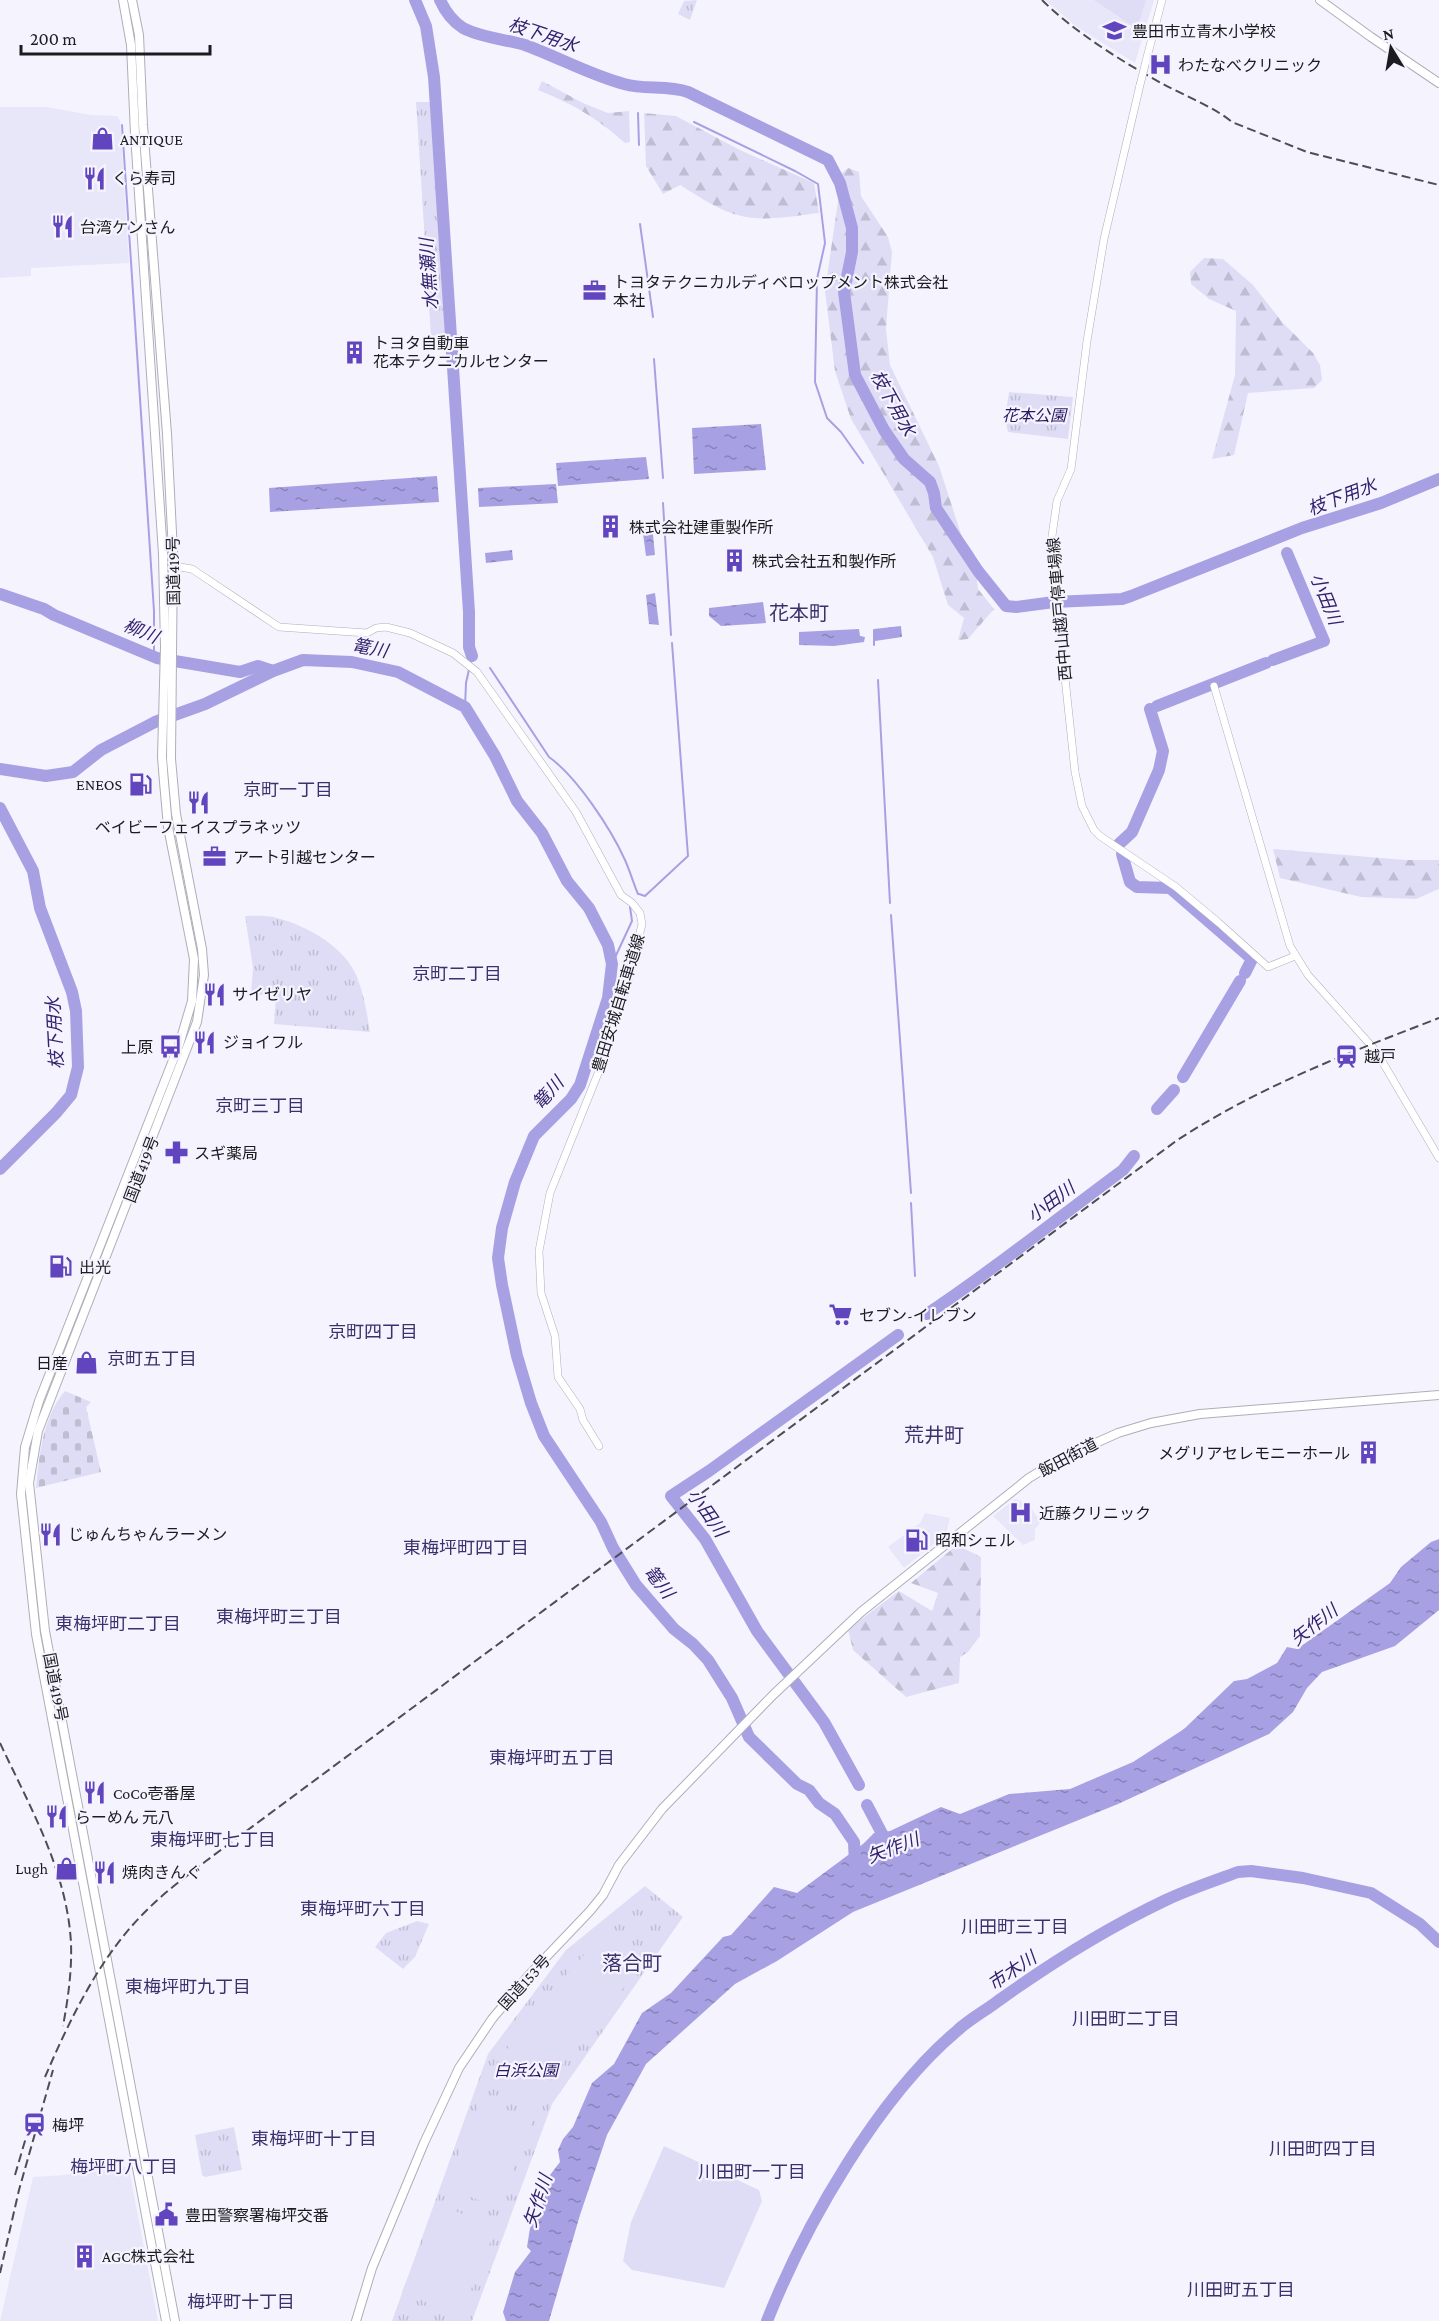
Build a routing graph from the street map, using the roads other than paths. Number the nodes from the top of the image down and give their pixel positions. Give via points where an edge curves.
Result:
1 (123, 0) edge
2 (132, 0) edge
3 (1162, 0) edge
4 (1320, 0) edge
5 (1439, 83) edge
6 (174, 571) junction
7 (169, 648) junction
8 (1214, 686) dead end
9 (170, 687) junction
10 (1295, 956) junction
11 (1439, 1158) edge
12 (1439, 1395) edge
13 (599, 1446) dead end
14 (776, 1692) joint
15 (166, 2321) edge
16 (175, 2321) edge
17 (356, 2321) edge

1 - 7 main road, 国道419号 via 131,45
2 - 6 main road, 国道419号 via 139,35
3 - 10 main road, 西中山越戸停車場線, bridge via 1104,239 1077,436 1071,469 1054,518 1057,602 1075,772 1082,806 1094,830 1176,888 1268,967
4 - 5 main road
6 - 7 main road, 国道419号
6 - 13 main road, 豊田安城自転車道線 via 180,567 192,569 279,627 367,633 386,627 410,633 453,653 477,672 576,812 621,896 640,913 642,924 626,989 603,1061 550,1193 539,1251 541,1293 555,1336 558,1377
7 - 9 main road, 国道419号
8 - 10 main road
9 - 15 main road, 国道419号 via 163,695 162,757 168,827 194,959 192,1000 175,1055 36,1411 25,1447 21,1494 36,1634
9 - 16 main road, 国道419号 via 176,814 202,949 204,975 197,1022 42,1422 29,1484 45,1631
10 - 11 main road via 1376,1051
12 - 14 main road, 飯田街道 via 1200,1414 1118,1432 1029,1478 885,1592
14 - 17 main road, 国道153号 via 662,1809 619,1865 603,1895 492,2019 459,2068 392,2217

